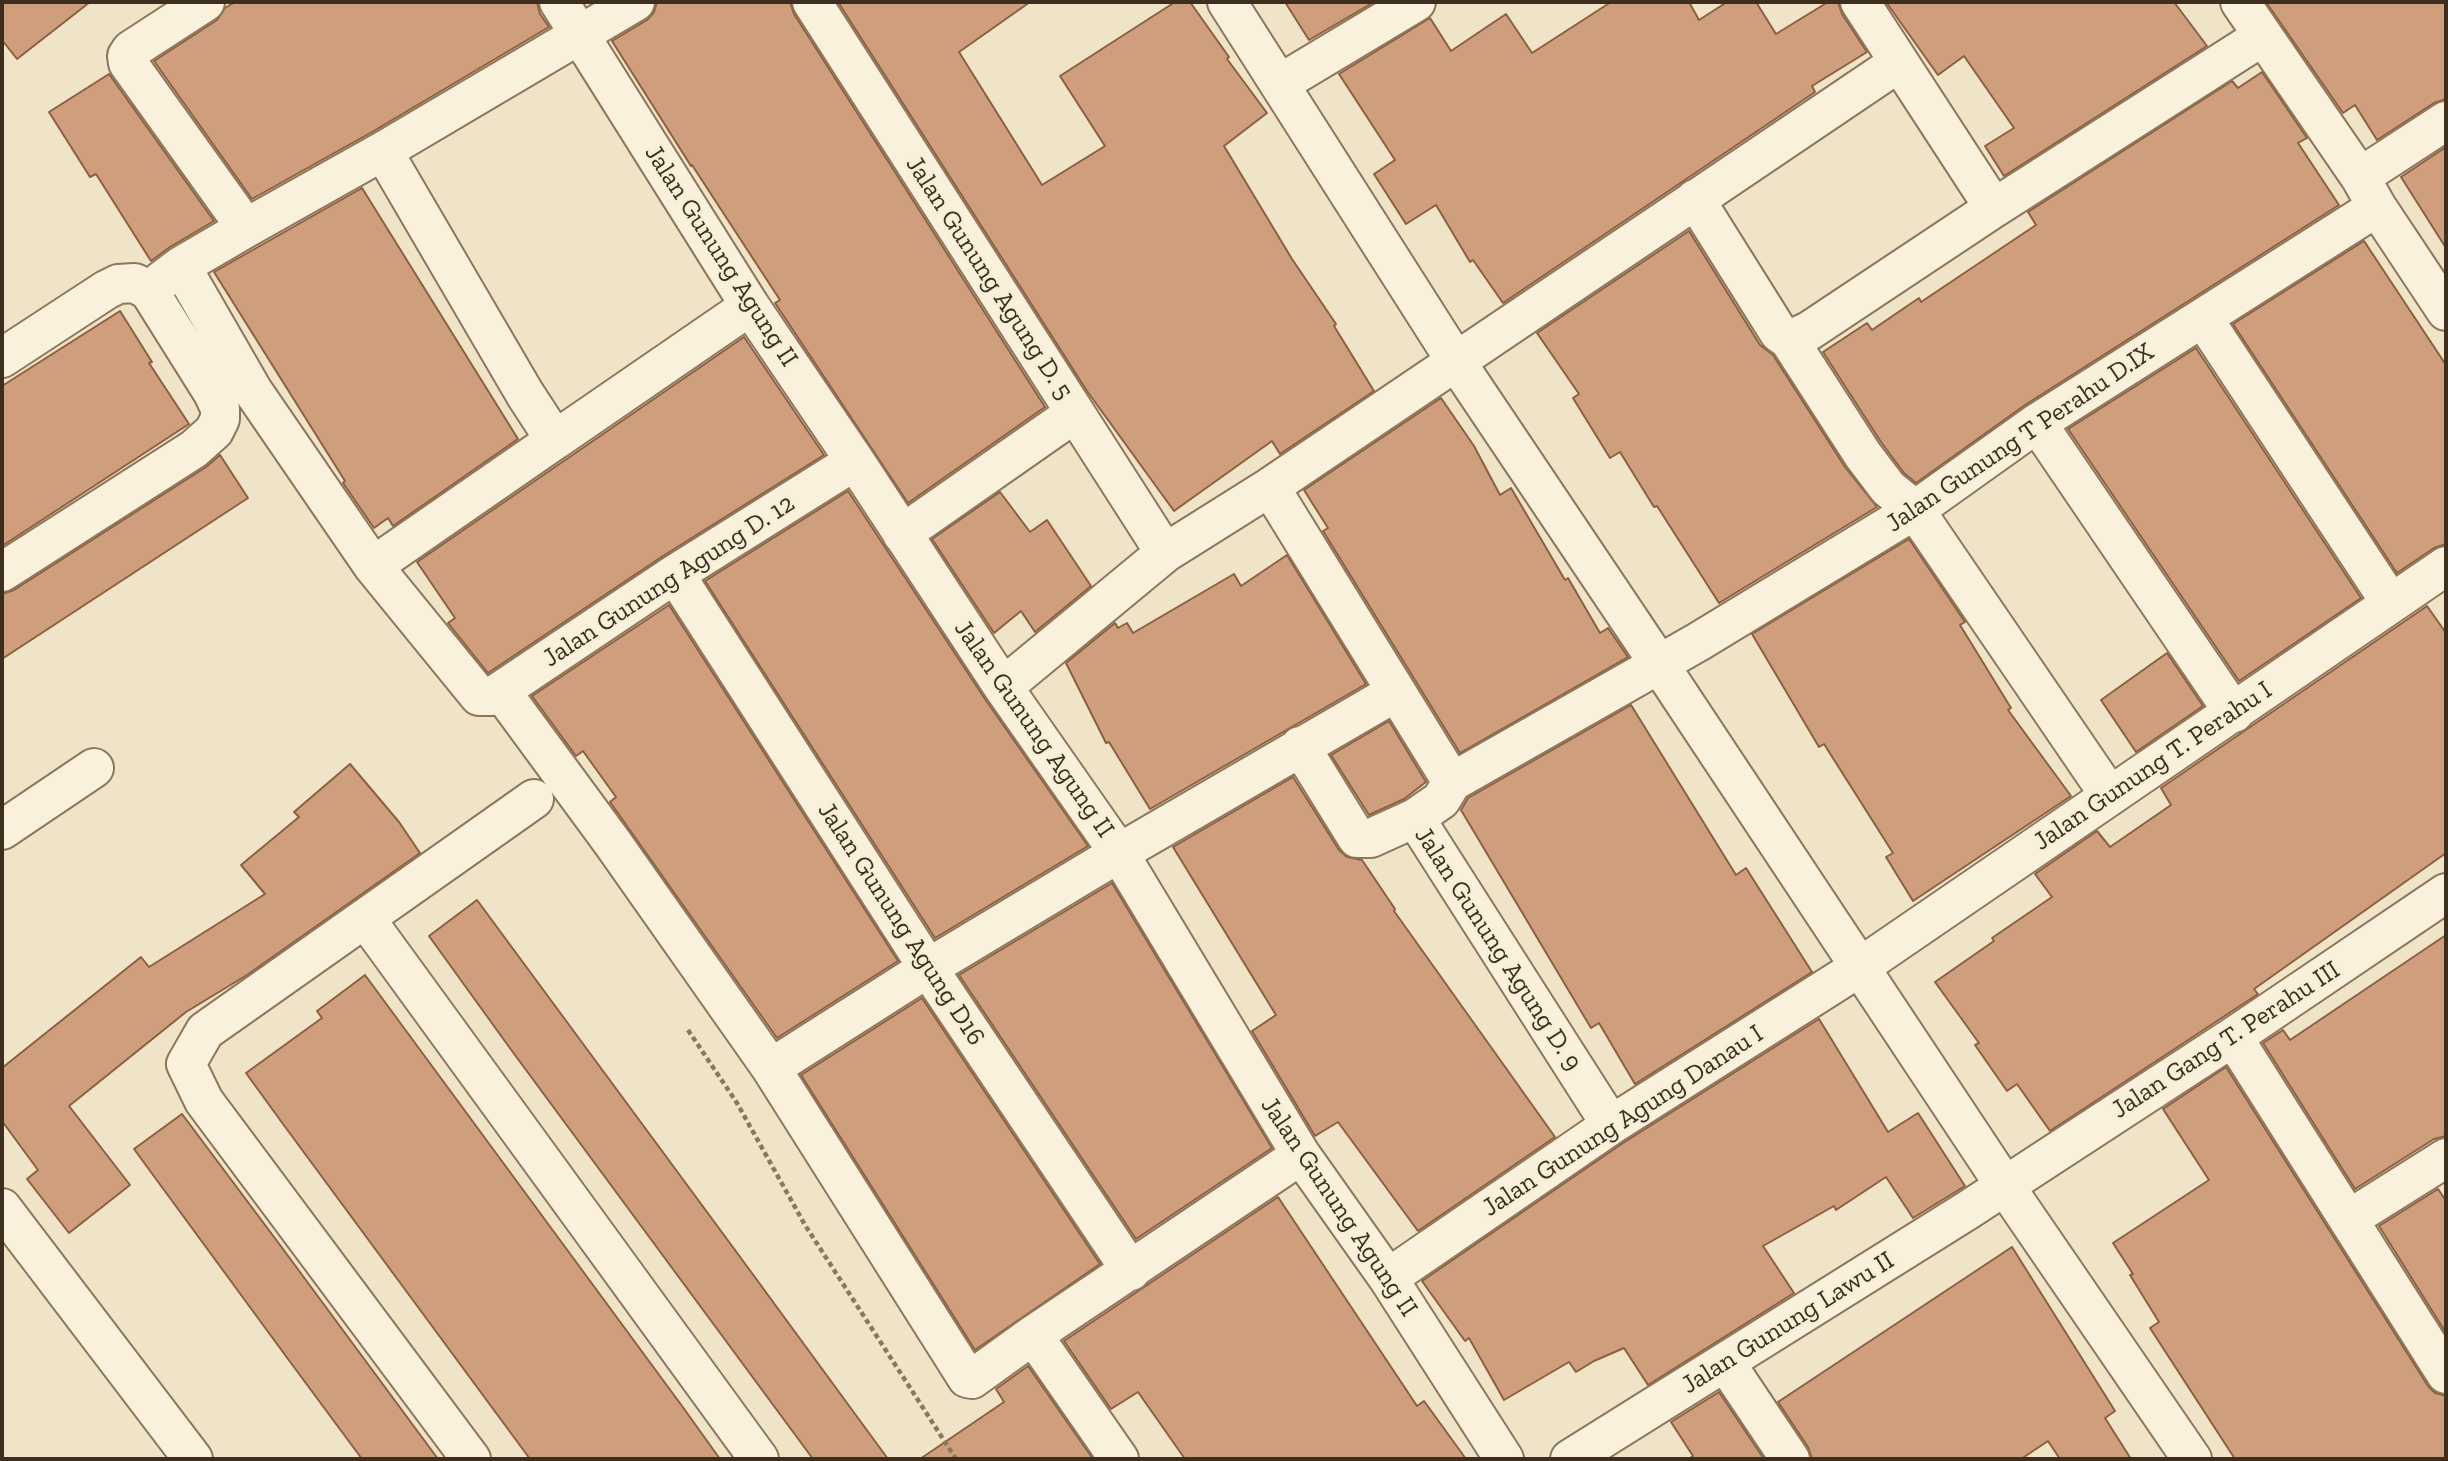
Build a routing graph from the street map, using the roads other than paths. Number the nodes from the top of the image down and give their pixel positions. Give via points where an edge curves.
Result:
1 (205, 2) edge
2 (559, 2) edge
3 (635, 2) edge
4 (811, 2) edge
5 (1227, 2) edge
6 (1416, 2) edge
7 (1860, 2) edge
8 (2240, 2) edge
9 (581, 35) junction
10 (2263, 36) junction
11 (1898, 63) junction
12 (1281, 83) junction
13 (2446, 121) edge
14 (383, 151) junction
15 (2368, 192) junction
16 (1695, 199) junction
17 (1994, 208) junction
18 (246, 228) junction
19 (181, 267) junction
20 (149, 291) junction
21 (750, 306) junction
22 (2446, 311) edge
23 (2203, 318) junction
24 (1789, 340) junction
25 (2, 358) edge
26 (1455, 360) junction
27 (1075, 413) junction
28 (2037, 423) junction
29 (555, 440) junction
30 (855, 461) junction
31 (1270, 487) junction
32 (1915, 510) junction
33 (902, 534) junction
34 (1165, 553) junction
35 (373, 566) junction
36 (2446, 566) edge
37 (2, 572) edge
38 (675, 574) junction
39 (2390, 603) junction
40 (1659, 664) junction
41 (1003, 687) junction
42 (1396, 692) junction
43 (492, 694) junction
44 (2234, 713) junction
45 (1300, 746) junction
46 (94, 768) dead end
47 (1452, 782) junction
48 (2110, 796) junction
49 (534, 799) dead end
50 (1415, 818) junction
51 (2, 830) edge
52 (1119, 853) junction
53 (2446, 893) edge
54 (365, 918) junction
55 (1860, 967) junction
56 (928, 968) junction
57 (2233, 1038) junction
58 (771, 1068) junction
59 (1611, 1125) junction
60 (1301, 1155) junction
61 (2446, 1158) edge
62 (2004, 1186) junction
63 (2, 1208) edge
64 (2349, 1219) junction
65 (1130, 1271) junction
66 (1388, 1278) junction
67 (1033, 1335) junction
68 (1724, 1362) junction
69 (2446, 1374) edge
70 (193, 1459) edge
71 (471, 1459) edge
72 (759, 1459) edge
73 (1119, 1459) edge
74 (1504, 1459) edge
75 (1570, 1459) edge
76 (1790, 1459) edge
77 (2192, 1459) edge

1 - 18 street via 131,50 128,63
2 - 9 street, Jalan Gunung Agung II
3 - 9 street
4 - 27 street, Jalan Gunung Agung D. 5
5 - 12 street
6 - 12 street
7 - 11 street
8 - 10 street
9 - 14 street
9 - 21 street, Jalan Gunung Agung II
10 - 15 street
10 - 17 street
11 - 16 street
11 - 17 street
12 - 26 street
13 - 15 street, Jalan Gunung T Perahu D.IX
14 - 18 street
14 - 29 street
15 - 22 street
15 - 23 street, Jalan Gunung T Perahu D.IX
16 - 24 street via 1779,333
16 - 26 street
17 - 24 street
18 - 19 street
19 - 20 street
19 - 35 street via 253,391
20 - 25 street via 135,283 118,284
20 - 37 street via 220,408 214,431 194,449
21 - 29 street
21 - 30 street, Jalan Gunung Agung II
23 - 28 street, Jalan Gunung T Perahu D.IX
23 - 39 street
24 - 32 street via 1874,471
26 - 31 street
26 - 40 street
27 - 33 street
27 - 34 street, Jalan Gunung Agung D. 5
28 - 32 street, Jalan Gunung T Perahu D.IX
28 - 44 street
29 - 35 street
30 - 33 street, Jalan Gunung Agung II
30 - 38 street, Jalan Gunung Agung D. 12
31 - 34 street
31 - 42 street
32 - 40 street, Jalan Gunung T Perahu D.IX
32 - 48 street
33 - 41 street, Jalan Gunung Agung II
34 - 41 street
35 - 43 street via 476,695
36 - 39 street, Jalan Gunung T. Perahu I
38 - 43 street, Jalan Gunung Agung D. 12
38 - 56 street, Jalan Gunung Agung D16
39 - 44 street, Jalan Gunung T. Perahu I
40 - 47 street, Jalan Gunung T Perahu D.IX
40 - 55 street
41 - 52 street, Jalan Gunung Agung II
42 - 45 street
42 - 47 street
43 - 58 street via 612,842
44 - 48 street, Jalan Gunung T. Perahu I
45 - 50 street via 1357,838 1371,838
45 - 52 street
46 - 51 street
47 - 50 street, Jalan Gunung Agung D. 9 via 1441,800
48 - 55 street, Jalan Gunung T. Perahu I
49 - 54 street
50 - 59 street, Jalan Gunung Agung D. 9
52 - 56 street
52 - 60 street, Jalan Gunung Agung II
53 - 57 street, Jalan Gang T. Perahu III
54 - 71 street via 205,1031 186,1063 204,1101
54 - 72 street
55 - 59 street, Jalan Gunung Agung Danau I
55 - 62 street
56 - 58 street
56 - 65 street, Jalan Gunung Agung D16
57 - 62 street, Jalan Gang T. Perahu III
57 - 64 street
58 - 67 street via 967,1378 972,1379
59 - 66 street, Jalan Gunung Agung Danau I
60 - 65 street
60 - 66 street, Jalan Gunung Agung II
61 - 64 street
62 - 68 street, Jalan Gunung Lawu II
62 - 77 street
63 - 70 street
64 - 69 street
65 - 67 street
66 - 74 street, Jalan Gunung Agung II
67 - 73 street
68 - 75 street, Jalan Gunung Lawu II
68 - 76 street

